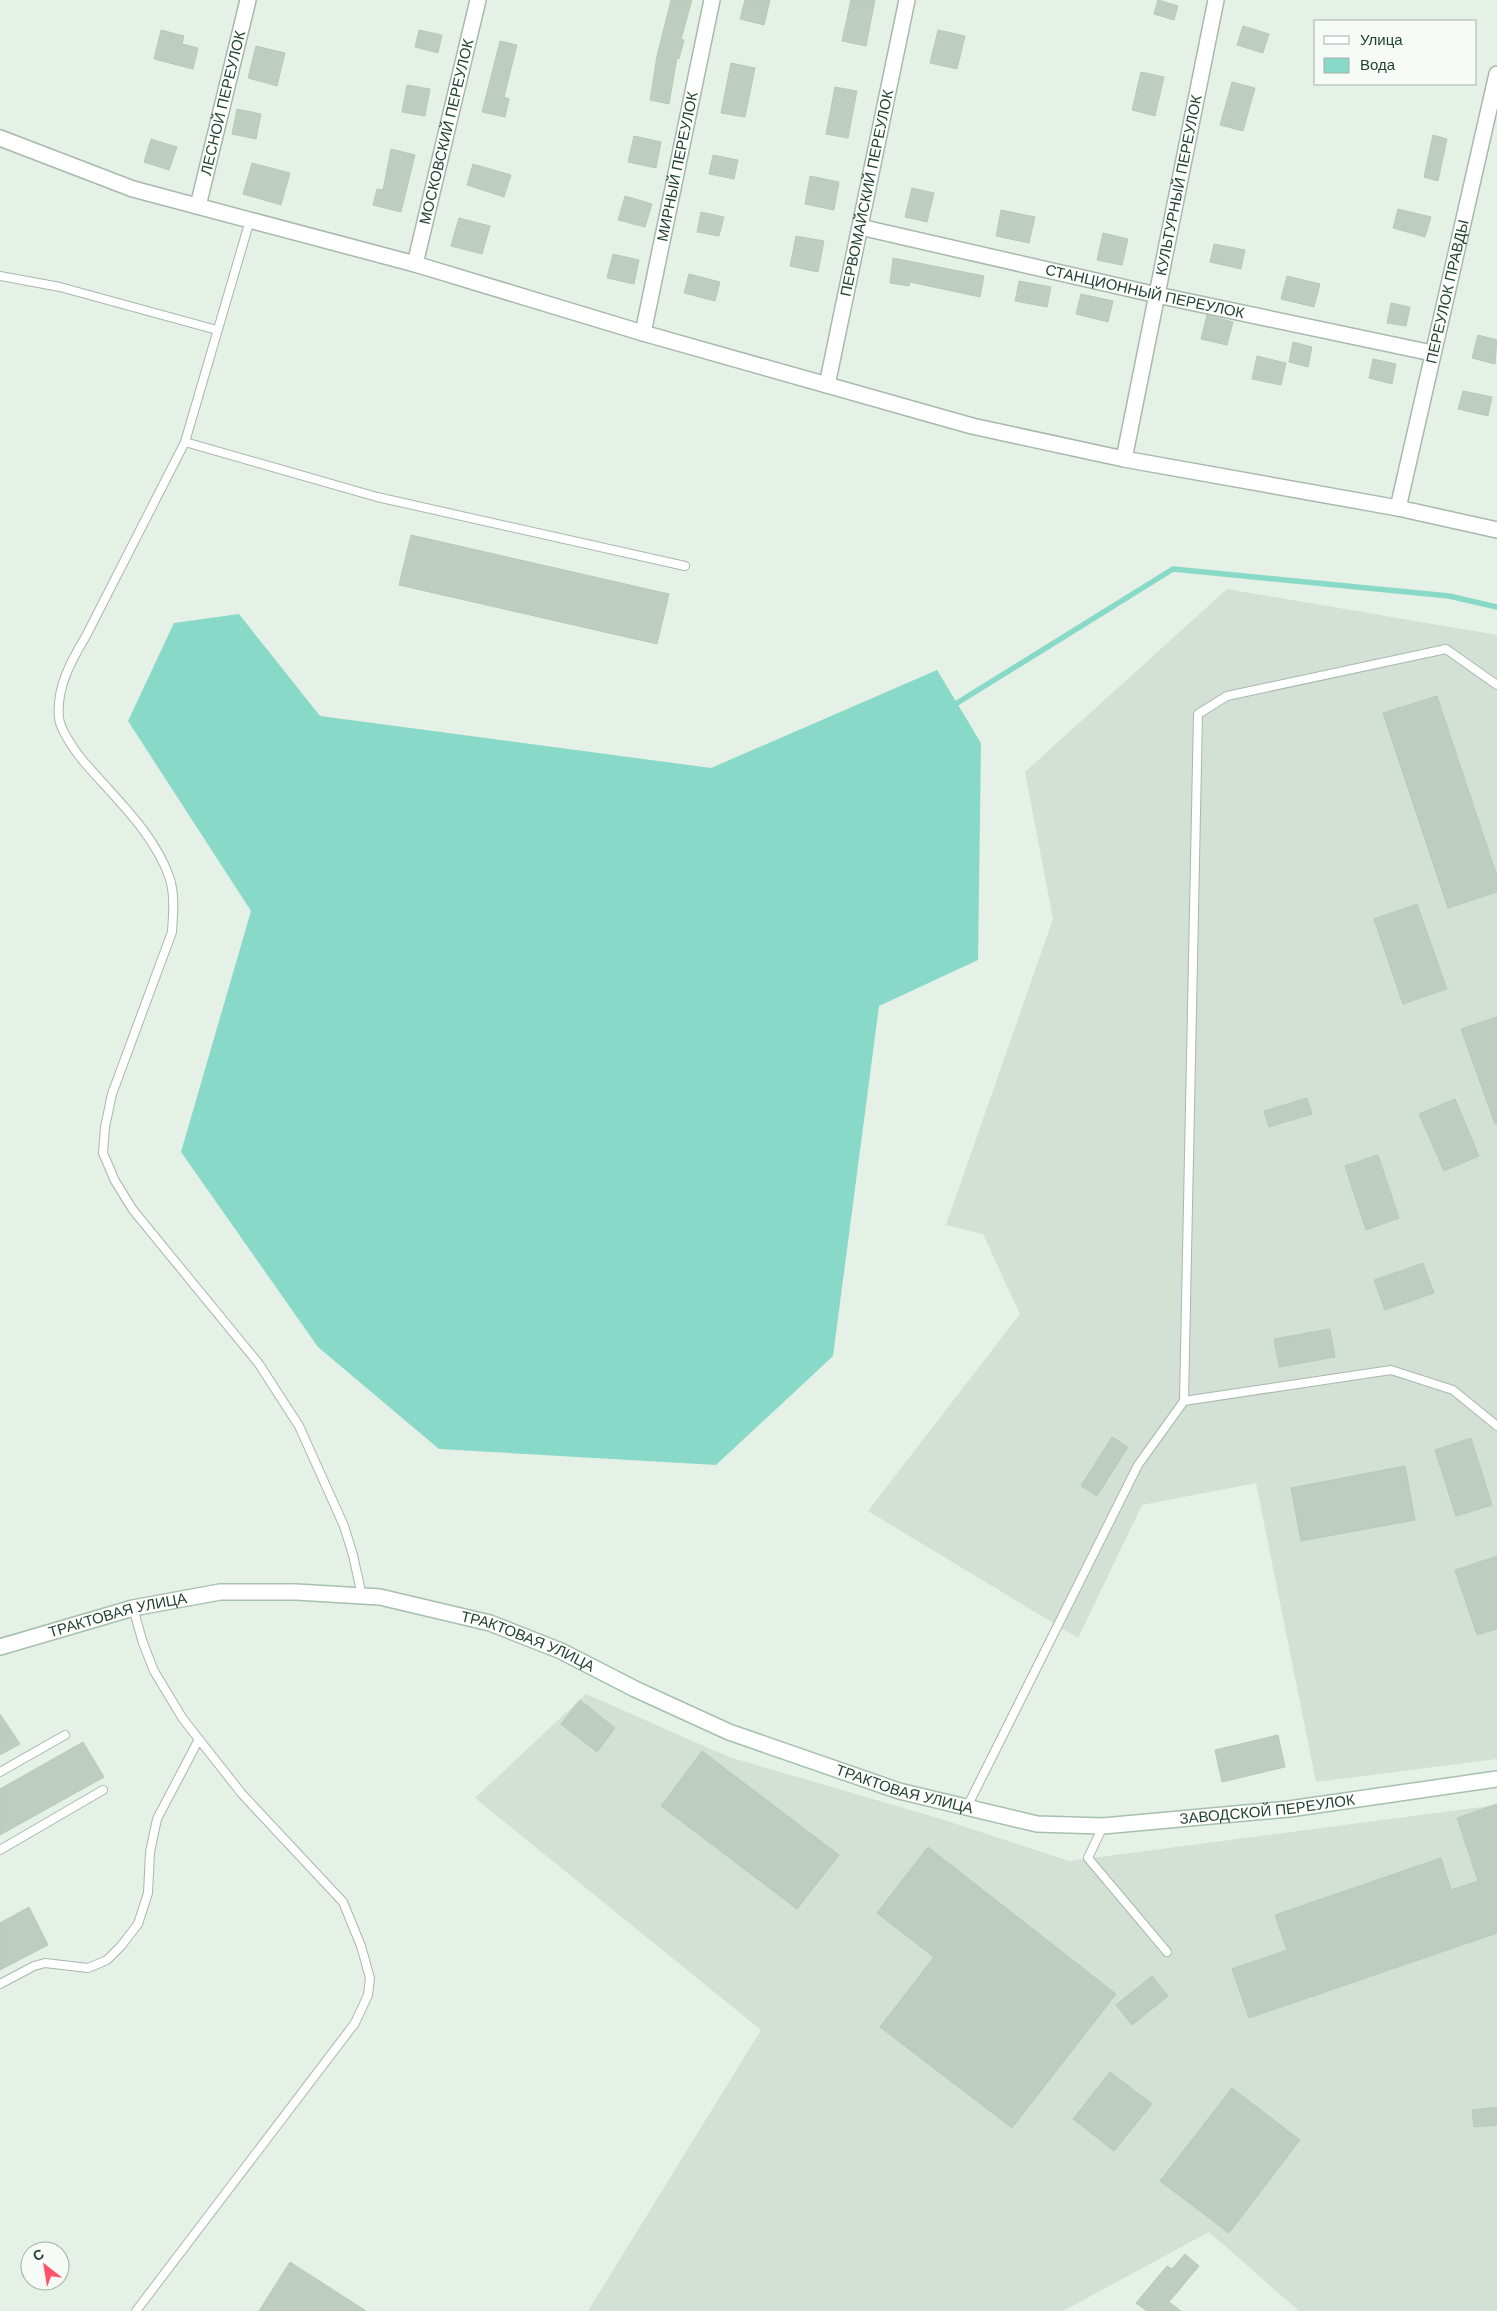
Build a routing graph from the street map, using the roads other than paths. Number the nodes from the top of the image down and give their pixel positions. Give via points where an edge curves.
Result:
1 (248, 0) edge
2 (478, 0) edge
3 (712, 0) edge
4 (907, 0) edge
5 (1216, 0) edge
6 (1497, 74) edge
7 (0, 138) edge
8 (198, 206) junction
9 (250, 220) junction
10 (860, 227) junction
11 (415, 264) junction
12 (0, 276) edge
13 (1157, 294) junction
14 (217, 330) junction
15 (643, 333) junction
16 (1432, 353) junction
17 (827, 385) junction
18 (185, 442) junction
19 (1124, 459) junction
20 (1398, 508) junction
21 (1497, 530) edge
22 (685, 566) dead end
23 (1497, 685) edge
24 (1184, 1401) junction
25 (1497, 1426) edge
26 (362, 1596) junction
27 (133, 1608) junction
28 (0, 1647) edge
29 (65, 1735) dead end
30 (198, 1739) junction
31 (0, 1772) edge
32 (1497, 1779) edge
33 (103, 1790) dead end
34 (966, 1809) junction
35 (1037, 1824) joint
36 (1102, 1826) junction
37 (0, 1850) edge
38 (1167, 1952) dead end
39 (0, 1984) edge
40 (136, 2311) edge

1 - 8 street, ЛЕСНОЙ ПЕРЕУЛОК
2 - 11 street, МОСКОВСКИЙ ПЕРЕУЛОК
3 - 15 street, МИРНЫЙ ПЕРЕУЛОК
4 - 10 street, ПЕРВОМАЙСКИЙ ПЕРЕУЛОК
5 - 13 street, КУЛЬТУРНЫЙ ПЕРЕУЛОК
6 - 16 street, ПЕРЕУЛОК ПРАВДЫ
7 - 8 street via 134,190
8 - 9 street
9 - 11 street
9 - 14 lane
10 - 13 street, СТАНЦИОННЫЙ ПЕРЕУЛОК
10 - 17 street, ПЕРВОМАЙСКИЙ ПЕРЕУЛОК
11 - 15 street
12 - 14 lane via 60,287
13 - 16 street, СТАНЦИОННЫЙ ПЕРЕУЛОК
13 - 19 street, КУЛЬТУРНЫЙ ПЕРЕУЛОК
14 - 18 lane
15 - 17 street
16 - 20 street, ПЕРЕУЛОК ПРАВДЫ
17 - 19 street via 972,426
18 - 22 lane via 377,497
18 - 26 lane via 86,636 69,663 58,719 76,752 159,852 170,881 174,909 172,932 112,1094 103,1153 133,1210 259,1364 299,1426 344,1526
19 - 20 street
20 - 21 street
23 - 24 lane via 1446,649 1228,696 1198,714
24 - 25 lane via 1391,1370 1453,1390
24 - 34 lane via 1138,1465
26 - 27 street, ТРАКТОВАЯ УЛИЦА via 220,1592
26 - 34 street, ТРАКТОВАЯ УЛИЦА via 380,1597 490,1623 561,1650 635,1689 729,1732 899,1791
27 - 28 street, ТРАКТОВАЯ УЛИЦА
27 - 30 lane via 154,1671
29 - 31 lane
30 - 39 lane via 157,1819 150,1852 148,1893 138,1924 121,1946 107,1960 88,1968 45,1963
30 - 40 lane via 242,1794 343,1902 370,1978 368,1995 355,2023
32 - 36 street, ЗАВОДСКОЙ ПЕРЕУЛОК via 1289,1809
33 - 37 lane
34 - 35 street, ТРАКТОВАЯ УЛИЦА
35 - 36 street, ЗАВОДСКОЙ ПЕРЕУЛОК
36 - 38 lane via 1088,1858

